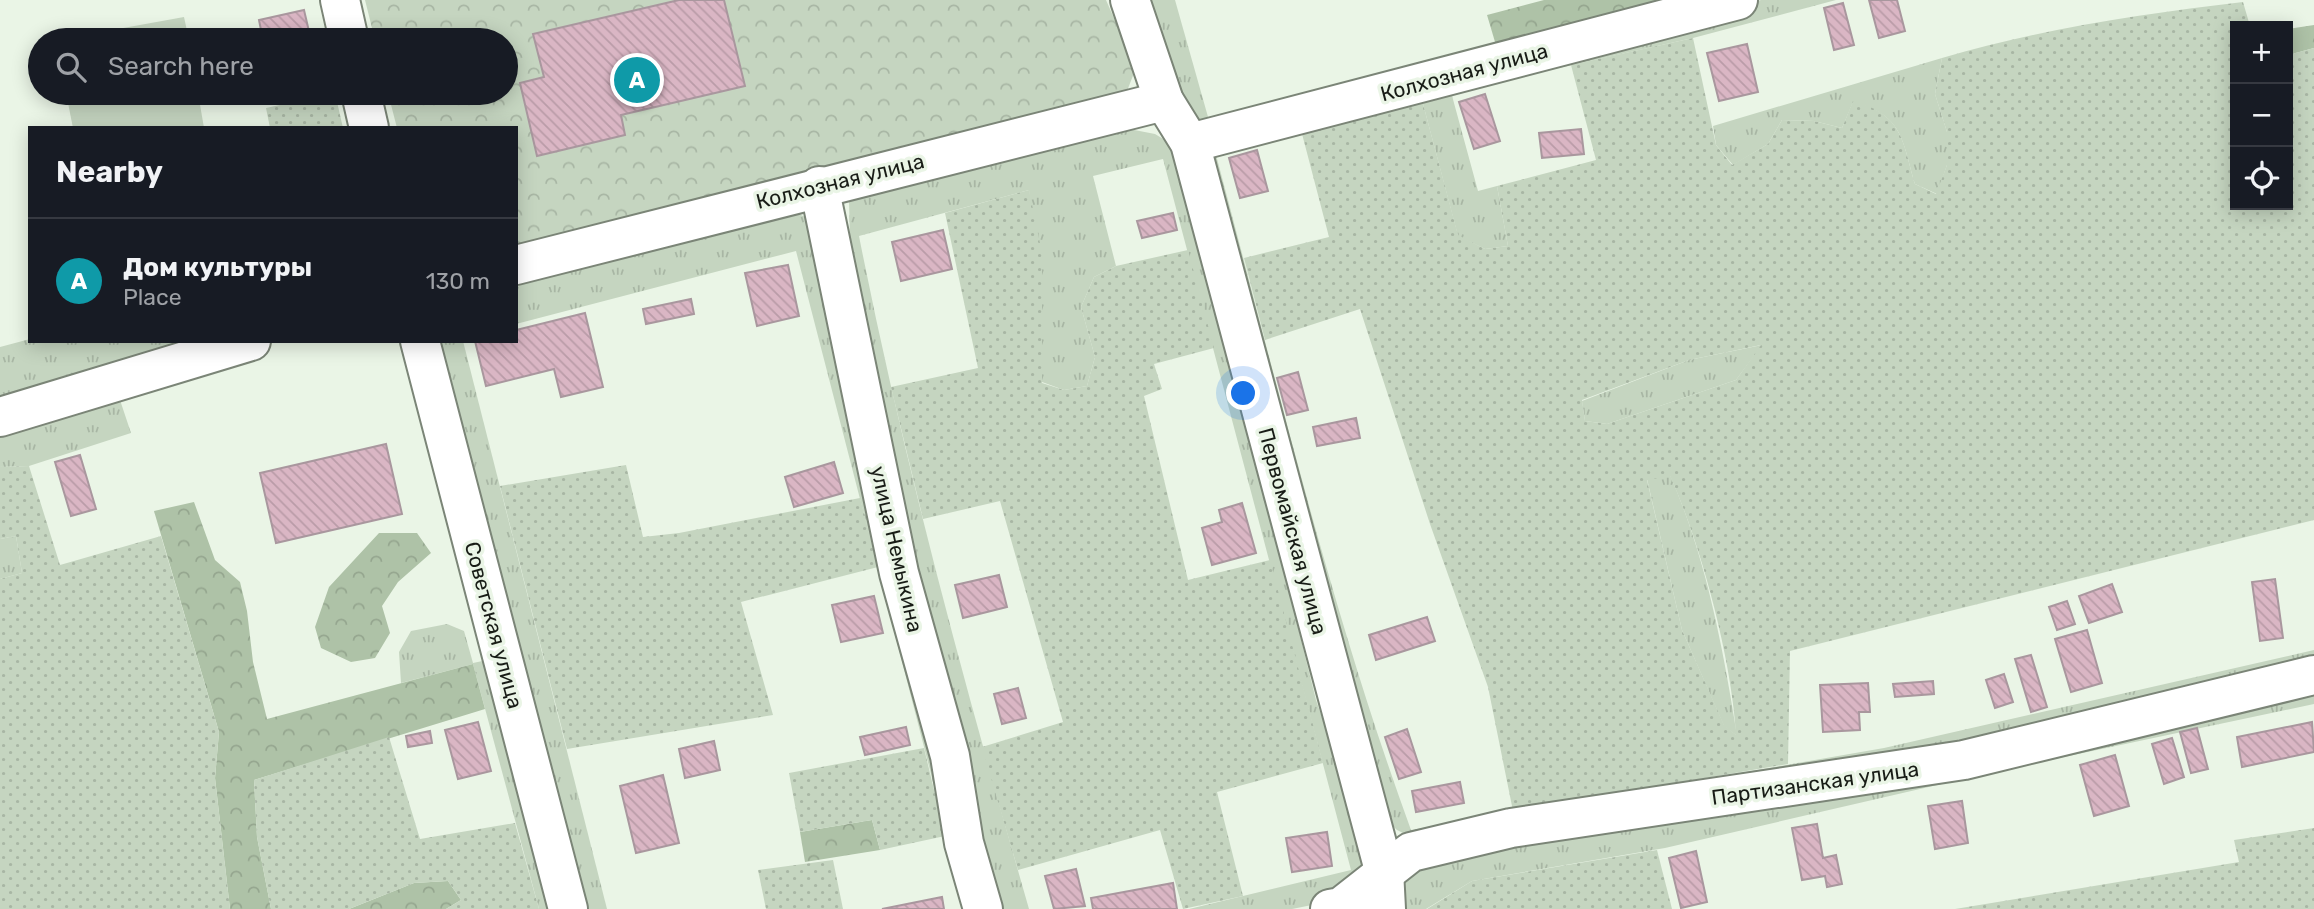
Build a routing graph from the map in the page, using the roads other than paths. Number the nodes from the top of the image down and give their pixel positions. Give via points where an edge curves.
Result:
1 (340, 0) edge
2 (1130, 0) edge
3 (1738, 0) edge
4 (346, 28) edge
5 (1164, 100) junction
6 (364, 105) edge
7 (369, 126) edge
8 (1190, 143) junction
9 (819, 186) junction
10 (518, 264) edge
11 (244, 343) edge
12 (421, 343) edge
13 (0, 417) edge
14 (2314, 675) edge
15 (1384, 870) junction
16 (568, 909) edge
17 (983, 909) edge
18 (1330, 909) edge
19 (1386, 909) edge

1 - 4 street
2 - 5 street, Первомайская улица
3 - 8 street, Колхозная улица
5 - 8 street, Первомайская улица
5 - 9 street, Колхозная улица
6 - 7 street
8 - 15 street, Первомайская улица
9 - 10 street, Колхозная улица
9 - 17 street, улица Немыкина via 899,573 950,756 964,843
11 - 13 street
12 - 16 street, Советская улица
14 - 15 street, Партизанская улица via 1964,761 1511,828 1411,852
15 - 18 street, Партизанская улица via 1341,906
15 - 19 street, Первомайская улица

